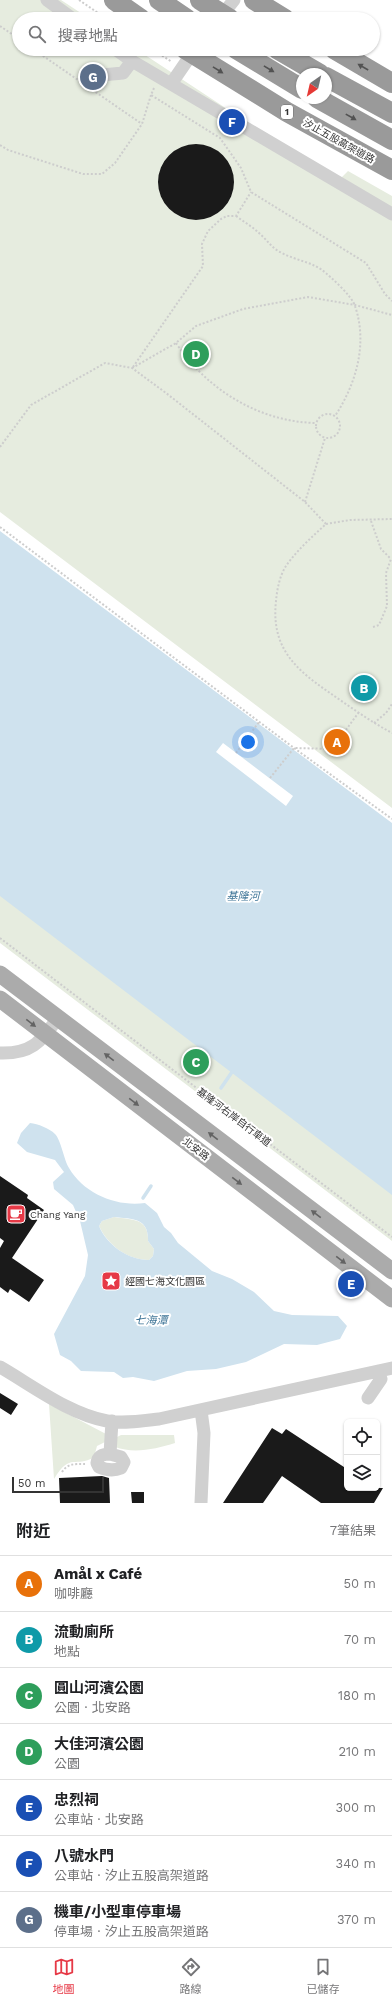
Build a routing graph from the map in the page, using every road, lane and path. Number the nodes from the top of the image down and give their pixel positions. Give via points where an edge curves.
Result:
1 (47, 0) edge
2 (79, 0) edge
3 (114, 0) edge
4 (159, 0) edge
5 (200, 0) edge
6 (234, 0) edge
7 (254, 0) edge
8 (63, 12) edge
9 (97, 12) edge
10 (131, 12) edge
11 (177, 12) edge
12 (219, 12) edge
13 (225, 12) edge
14 (274, 12) edge
15 (0, 26) edge
16 (12, 34) edge
17 (43, 56) edge
18 (125, 56) edge
19 (189, 56) edge
20 (196, 56) edge
21 (248, 56) edge
22 (289, 56) edge
23 (346, 56) edge
24 (132, 61) junction
25 (310, 68) edge
26 (102, 75) dead end
27 (332, 80) edge
28 (167, 81) junction
29 (392, 83) edge
30 (296, 85) edge
31 (151, 95) junction
32 (328, 104) edge
33 (392, 113) edge
34 (142, 124) junction
35 (392, 140) edge
36 (0, 145) edge
37 (392, 170) edge
38 (251, 192) junction
39 (392, 214) edge
40 (236, 216) junction
41 (392, 301) edge
42 (355, 305) junction
43 (392, 315) edge
44 (176, 343) junction
45 (132, 368) junction
46 (335, 416) junction
47 (316, 424) junction
48 (325, 438) junction
49 (0, 447) edge
50 (305, 502) junction
51 (392, 519) edge
52 (371, 521) junction
53 (326, 524) junction
54 (0, 527) edge
55 (392, 559) edge
56 (374, 627) dead end
57 (392, 704) edge
58 (359, 712) junction
59 (259, 721) junction
60 (374, 723) junction
61 (392, 733) edge
62 (294, 748) junction
63 (236, 752) dead end
64 (270, 778) dead end
65 (392, 819) edge
66 (0, 938) edge
67 (0, 974) edge
68 (0, 999) edge
69 (58, 1018) junction
70 (46, 1035) junction
71 (0, 1053) edge
72 (392, 1237) edge
73 (392, 1271) edge
74 (392, 1299) edge
75 (0, 1367) edge
76 (392, 1368) edge
77 (378, 1371) junction
78 (368, 1398) dead end
79 (201, 1410) junction
80 (112, 1421) junction
81 (110, 1454) junction
82 (97, 1463) junction
83 (62, 1472) dead end
84 (200, 1503) edge

1 - 8 lane
2 - 9 path
3 - 10 highway
4 - 11 highway
5 - 12 highway, bridge
6 - 13 lane
7 - 14 highway
15 - 16 path
17 - 34 path
18 - 24 lane
19 - 28 lane
20 -> 37 highway, 汐止五股高架道路 / 1, bridge via 287,112
21 -> 30 highway
22 - 25 highway
29 -> 23 highway
24 - 26 lane via 123,73
24 - 28 lane
27 - 33 highway
28 - 31 path
28 - 39 lane
31 - 34 path
31 - 38 path via 220,138 241,168
32 -> 35 highway
34 - 36 path via 116,163 102,174 83,174 8,150
38 - 40 path
38 - 41 path via 366,264
40 - 42 path via 280,252 322,270
40 - 45 path via 221,219 208,231 202,244 203,266
42 - 43 path
42 - 44 path via 308,297 243,309 196,326
42 - 46 path via 360,333 360,355 351,389
44 - 45 path
44 - 47 path via 203,375 244,404 291,421
45 - 49 path via 104,363 31,405
45 - 50 path
46 - 47 path via 324,415
46 - 48 path via 341,424 340,431 335,437
47 - 48 path via 317,431
48 - 50 path
50 - 53 path
51 - 52 path
52 - 53 path via 350,520
52 - 55 path via 382,549
53 - 58 path via 286,567 277,590 274,613 279,639 289,659 304,676
54 - 59 path
55 - 56 path via 386,573 388,592 385,613 379,625
57 - 60 path
58 - 60 path
58 - 62 path via 332,749
59 - 62 path
59 - 63 path
60 - 61 path
62 - 64 path
62 - 65 path
66 - 72 path, 基隆河右岸自行車道
67 - 69 main road, 北安路
68 -> 70 main road, 北安路
69 - 70 lane
73 -> 69 main road, 北安路
70 - 71 lane via 30,1049 15,1054
70 -> 74 main road, 北安路
75 - 80 lane via 84,1414
76 - 77 lane
77 - 78 lane via 381,1379
77 - 79 lane
79 - 80 lane via 159,1419
79 - 84 lane via 204,1433
80 - 81 lane
81 - 82 lane via 103,1454
81 - 82 lane via 121,1457 124,1462 121,1468 104,1469
82 - 83 path via 72,1464

